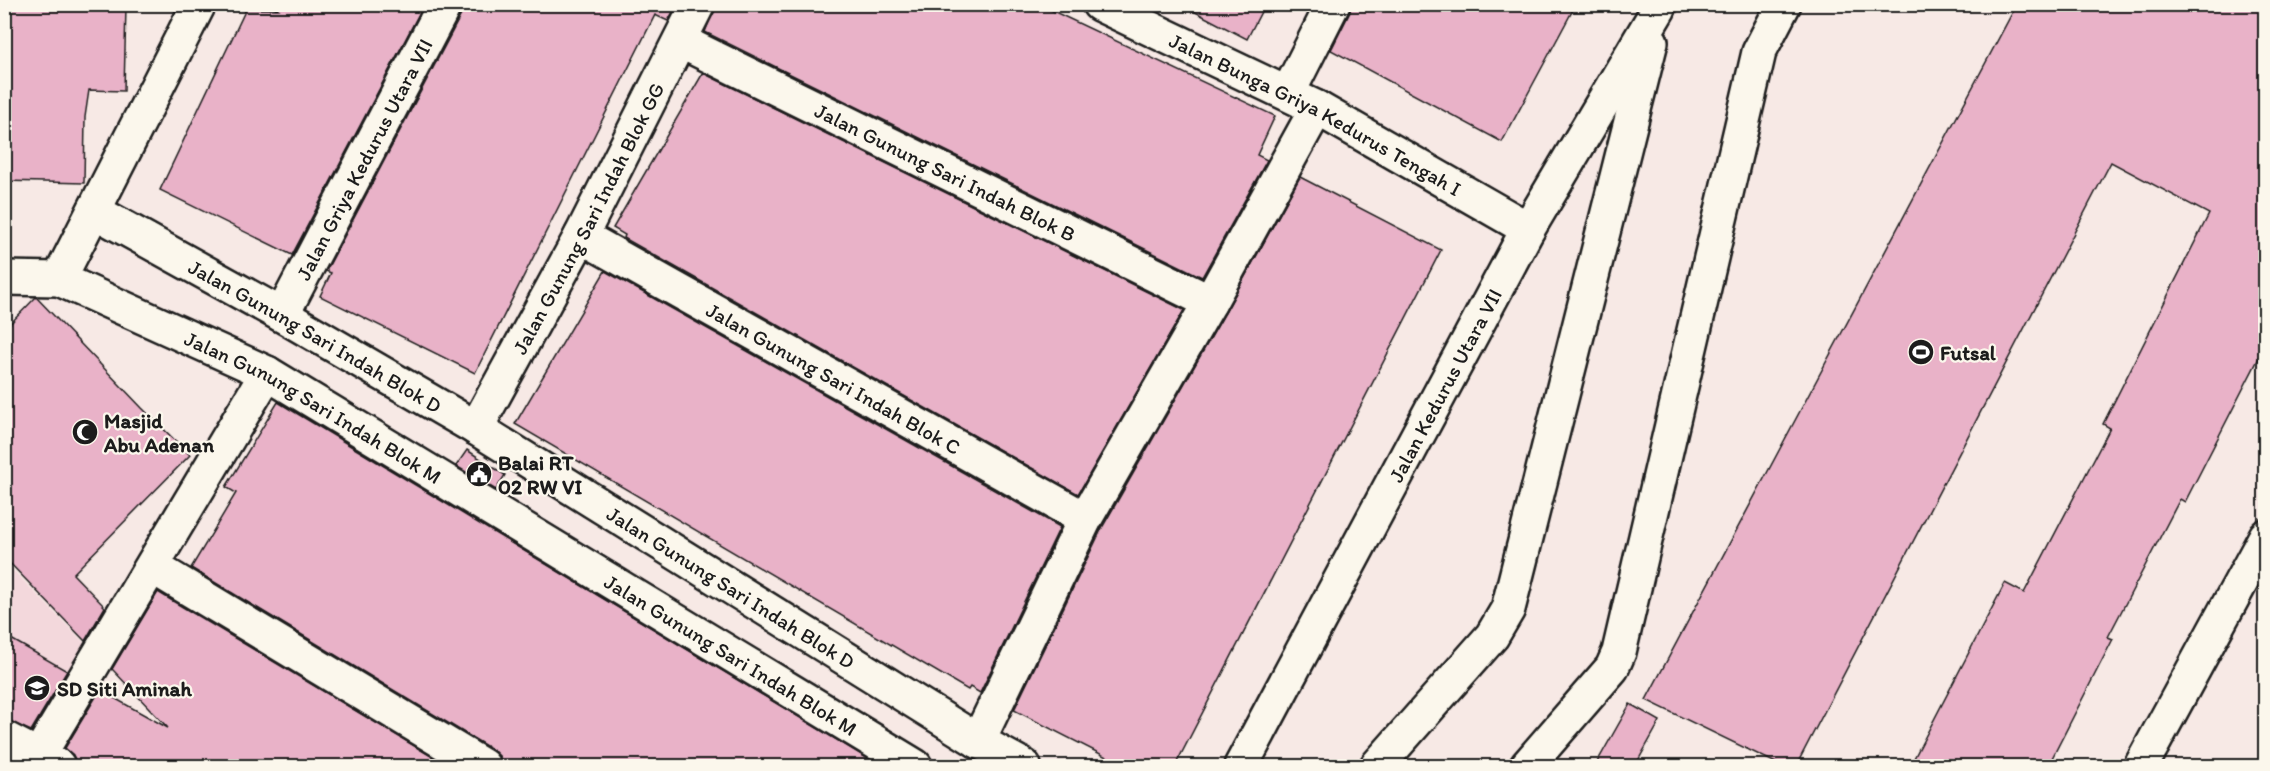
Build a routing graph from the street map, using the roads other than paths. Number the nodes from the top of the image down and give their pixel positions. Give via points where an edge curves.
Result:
1 (199, 4) edge
2 (445, 4) edge
3 (698, 4) edge
4 (1099, 4) edge
5 (1333, 4) edge
6 (1784, 4) edge
7 (1660, 6) edge
8 (680, 41) junction
9 (1288, 93) junction
10 (1317, 108) junction
11 (94, 211) junction
12 (1528, 229) junction
13 (581, 236) junction
14 (4, 278) edge
15 (58, 279) junction
16 (1210, 302) junction
17 (282, 315) junction
18 (267, 373) junction
19 (476, 428) junction
20 (1085, 519) junction
21 (2265, 536) edge
22 (153, 567) junction
23 (4, 738) edge
24 (978, 741) junction
25 (49, 761) edge
26 (483, 766) edge
27 (915, 766) edge
28 (1024, 766) edge
29 (1241, 766) edge
30 (1377, 766) edge
31 (1527, 766) edge
32 (2141, 766) edge

1 - 11 street
2 - 17 street, Jalan Griya Kedurus Utara VII
3 - 8 street, Jalan Gunung Sari Indah Blok GG
4 - 9 street, Jalan Bunga Griya Kedurus Tengah I
5 - 9 street
6 - 31 street via 1759,52 1619,652 1612,668
7 - 12 street, Jalan Kedurus Utara VII
7 - 30 street, Jalan Kedurus Utara VII via 1508,609 1492,636
8 - 13 street, Jalan Gunung Sari Indah Blok GG
8 - 16 street, Jalan Gunung Sari Indah Blok B
9 - 10 street, Jalan Bunga Griya Kedurus Tengah I
10 - 12 street, Jalan Bunga Griya Kedurus Tengah I
10 - 16 street
11 - 15 street
11 - 17 street, Jalan Gunung Sari Indah Blok D
12 - 29 street, Jalan Kedurus Utara VII
13 - 19 street, Jalan Gunung Sari Indah Blok GG
13 - 20 street, Jalan Gunung Sari Indah Blok C
14 - 15 street, Jalan Gunung Sari Indah Blok M
15 - 18 street, Jalan Gunung Sari Indah Blok M
16 - 20 street
17 - 19 street, Jalan Gunung Sari Indah Blok D
18 - 22 street
18 - 27 street, Jalan Gunung Sari Indah Blok M
19 - 24 street, Jalan Gunung Sari Indah Blok D
20 - 24 street
21 - 32 street
22 - 25 street
22 - 26 street
23 - 25 street
24 - 28 street, Jalan Gunung Sari Indah Blok D

